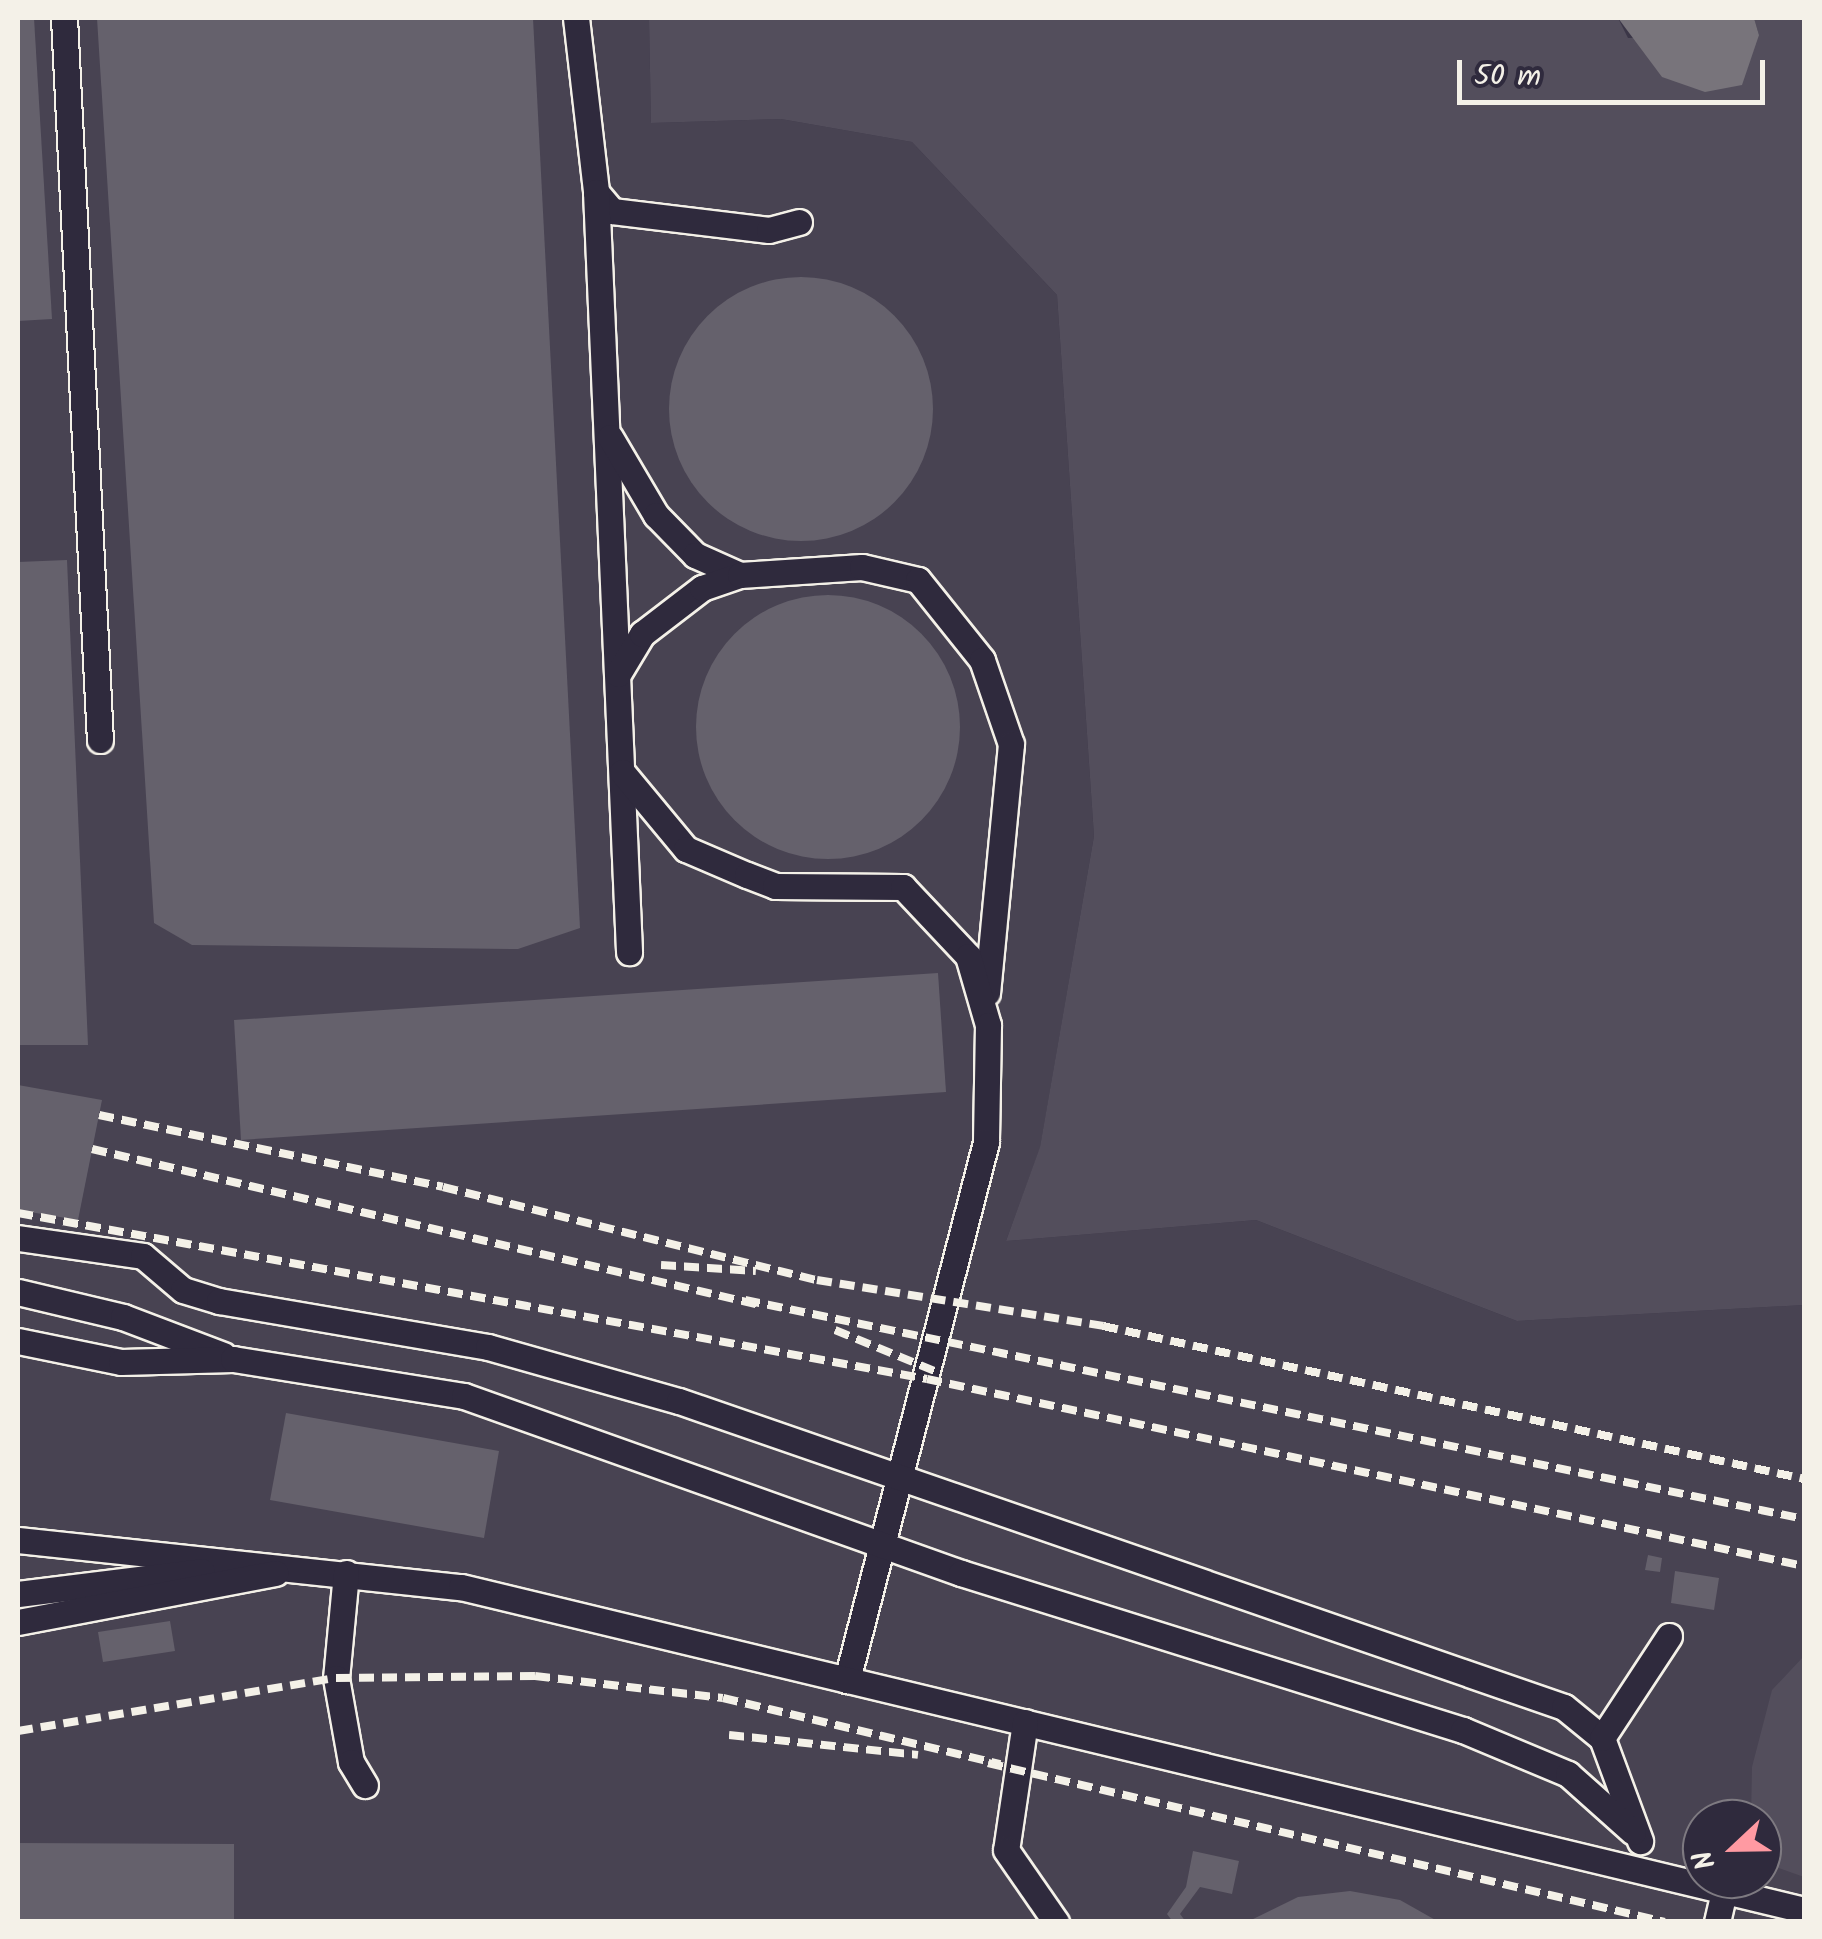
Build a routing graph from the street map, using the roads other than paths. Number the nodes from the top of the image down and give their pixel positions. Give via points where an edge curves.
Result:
1 (64, 18) edge
2 (576, 18) edge
3 (596, 192) junction
4 (799, 222) dead end
5 (608, 433) junction
6 (740, 575) junction
7 (618, 674) junction
8 (100, 740) dead end
9 (622, 772) junction
10 (629, 952) dead end
11 (988, 1025) junction
12 (18, 1238) edge
13 (18, 1292) edge
14 (18, 1340) edge
15 (232, 1359) junction
16 (900, 1477) junction
17 (18, 1540) edge
18 (882, 1544) junction
19 (262, 1564) junction
20 (299, 1568) junction
21 (346, 1573) junction
22 (18, 1594) edge
23 (18, 1622) edge
24 (1669, 1636) dead end
25 (846, 1680) junction
26 (1025, 1722) junction
27 (1602, 1738) junction
28 (365, 1785) dead end
29 (1640, 1840) junction
30 (1658, 1875) junction
31 (1682, 1881) edge
32 (1758, 1899) edge
33 (1804, 1910) edge
34 (1056, 1922) edge

1 - 8 lane
2 - 3 lane
3 - 4 lane via 612,211 768,230
3 - 5 lane
5 - 6 lane via 656,515 695,554
5 - 7 lane
6 - 7 lane via 702,588 642,634
6 - 11 lane via 862,567 918,580 982,660 1011,744 987,942
7 - 9 lane
9 - 10 lane
9 - 11 lane via 686,850 747,875 776,886 903,887 968,956
11 - 16 lane via 986,1142
12 - 16 lane via 142,1256 183,1290 219,1301 488,1347
13 - 15 lane via 123,1317
14 - 15 lane via 122,1362
15 - 18 lane via 464,1396
16 - 18 lane
16 - 27 lane via 1564,1708
17 - 19 lane
18 - 25 lane
18 - 29 lane via 1463,1730 1568,1774
19 - 20 lane
19 - 22 lane
20 - 21 lane
20 - 23 lane
21 - 25 lane via 461,1587
21 - 28 lane via 336,1678 351,1762
24 - 27 lane
25 - 26 lane
26 - 30 lane
26 - 34 lane via 1006,1850
27 - 29 lane
29 - 30 lane
30 - 31 lane
32 - 33 lane

